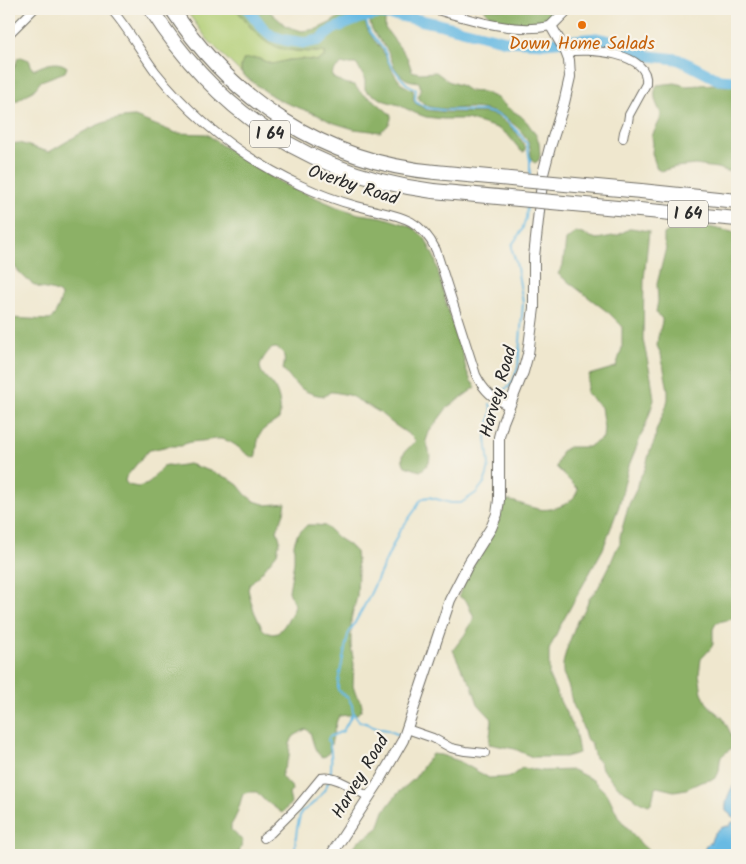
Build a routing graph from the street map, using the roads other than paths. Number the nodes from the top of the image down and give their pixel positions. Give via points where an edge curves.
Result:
1 (34, 9) edge
2 (111, 9) edge
3 (151, 9) edge
4 (172, 9) edge
5 (433, 9) edge
6 (568, 9) edge
7 (551, 26) junction
8 (9, 34) edge
9 (565, 50) junction
10 (623, 138) dead end
11 (737, 201) edge
12 (737, 219) edge
13 (509, 406) junction
14 (407, 729) junction
15 (485, 753) dead end
16 (368, 797) junction
17 (264, 838) dead end
18 (332, 855) edge

1 - 8 street
2 - 13 street, Overby Road via 167,85 224,140 301,185 345,203 402,218 423,230 436,250 476,375 487,393
3 - 12 highway, I 64, bridge via 199,73 232,105 269,133 309,155 351,172 395,185 433,191
4 - 11 highway, I 64, bridge via 195,41 243,91 279,118 339,149 399,167 435,172
5 - 7 street via 501,26
6 - 7 street
7 - 9 street, Harvey Road
9 - 10 street via 615,55 637,64 644,71 646,84 629,115
9 - 13 street, Harvey Road via 570,68 568,90 546,162 538,213 531,335 524,372
13 - 14 street, Harvey Road via 499,437 499,500 495,519 450,600
14 - 15 street via 451,748
14 - 16 street, Harvey Road
16 - 17 street via 344,784 321,778
16 - 18 street, Harvey Road

